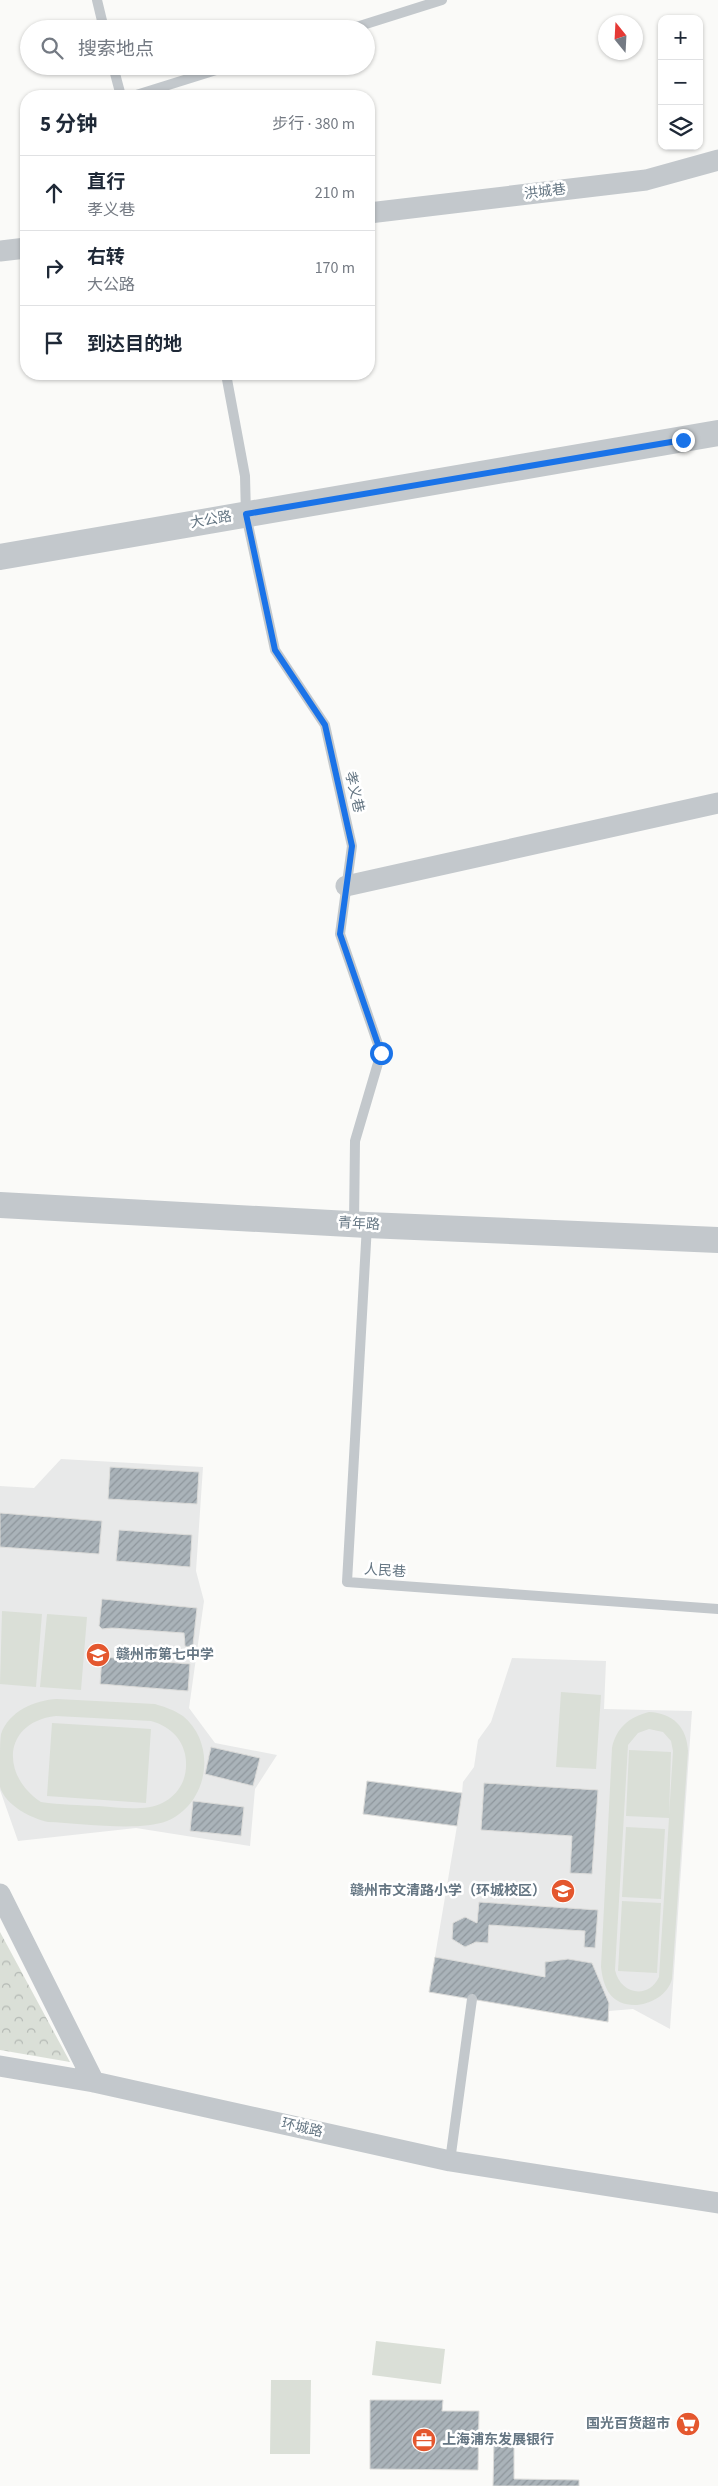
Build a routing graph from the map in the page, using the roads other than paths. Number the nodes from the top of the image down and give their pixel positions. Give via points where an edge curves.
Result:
1 (97, 0) edge
2 (442, 0) edge
3 (102, 20) edge
4 (375, 21) edge
5 (116, 75) edge
6 (200, 75) edge
7 (120, 90) edge
8 (152, 90) edge
9 (718, 160) edge
10 (375, 212) edge
11 (20, 249) edge
12 (0, 251) edge
13 (227, 380) edge
14 (718, 433) edge
15 (246, 514) junction
16 (0, 557) edge
17 (718, 803) edge
18 (346, 886) junction
19 (0, 1205) edge
20 (360, 1224) junction
21 (718, 1240) edge
22 (718, 1609) edge
23 (0, 1894) edge
24 (472, 1999) dead end
25 (0, 2066) edge
26 (94, 2082) junction
27 (450, 2161) junction
28 (718, 2203) edge

1 - 3 lane
2 - 4 lane
5 - 7 lane
6 - 8 lane
9 - 10 street, 洪城巷 via 646,180
11 - 12 street
13 - 15 lane, 孝义巷 via 245,476
14 - 15 street, 大公路
15 - 16 street, 大公路
15 - 18 lane, 孝义巷 via 275,650 325,725 352,846
17 - 18 street
18 - 20 lane, 孝义巷 via 340,934 381,1053 355,1141
19 - 20 street, 青年路
20 - 21 street, 青年路
20 - 22 lane, 人民巷 via 347,1582
23 - 26 street
24 - 27 lane
25 - 26 street, 环城路
26 - 27 street, 环城路
27 - 28 street, 环城路

